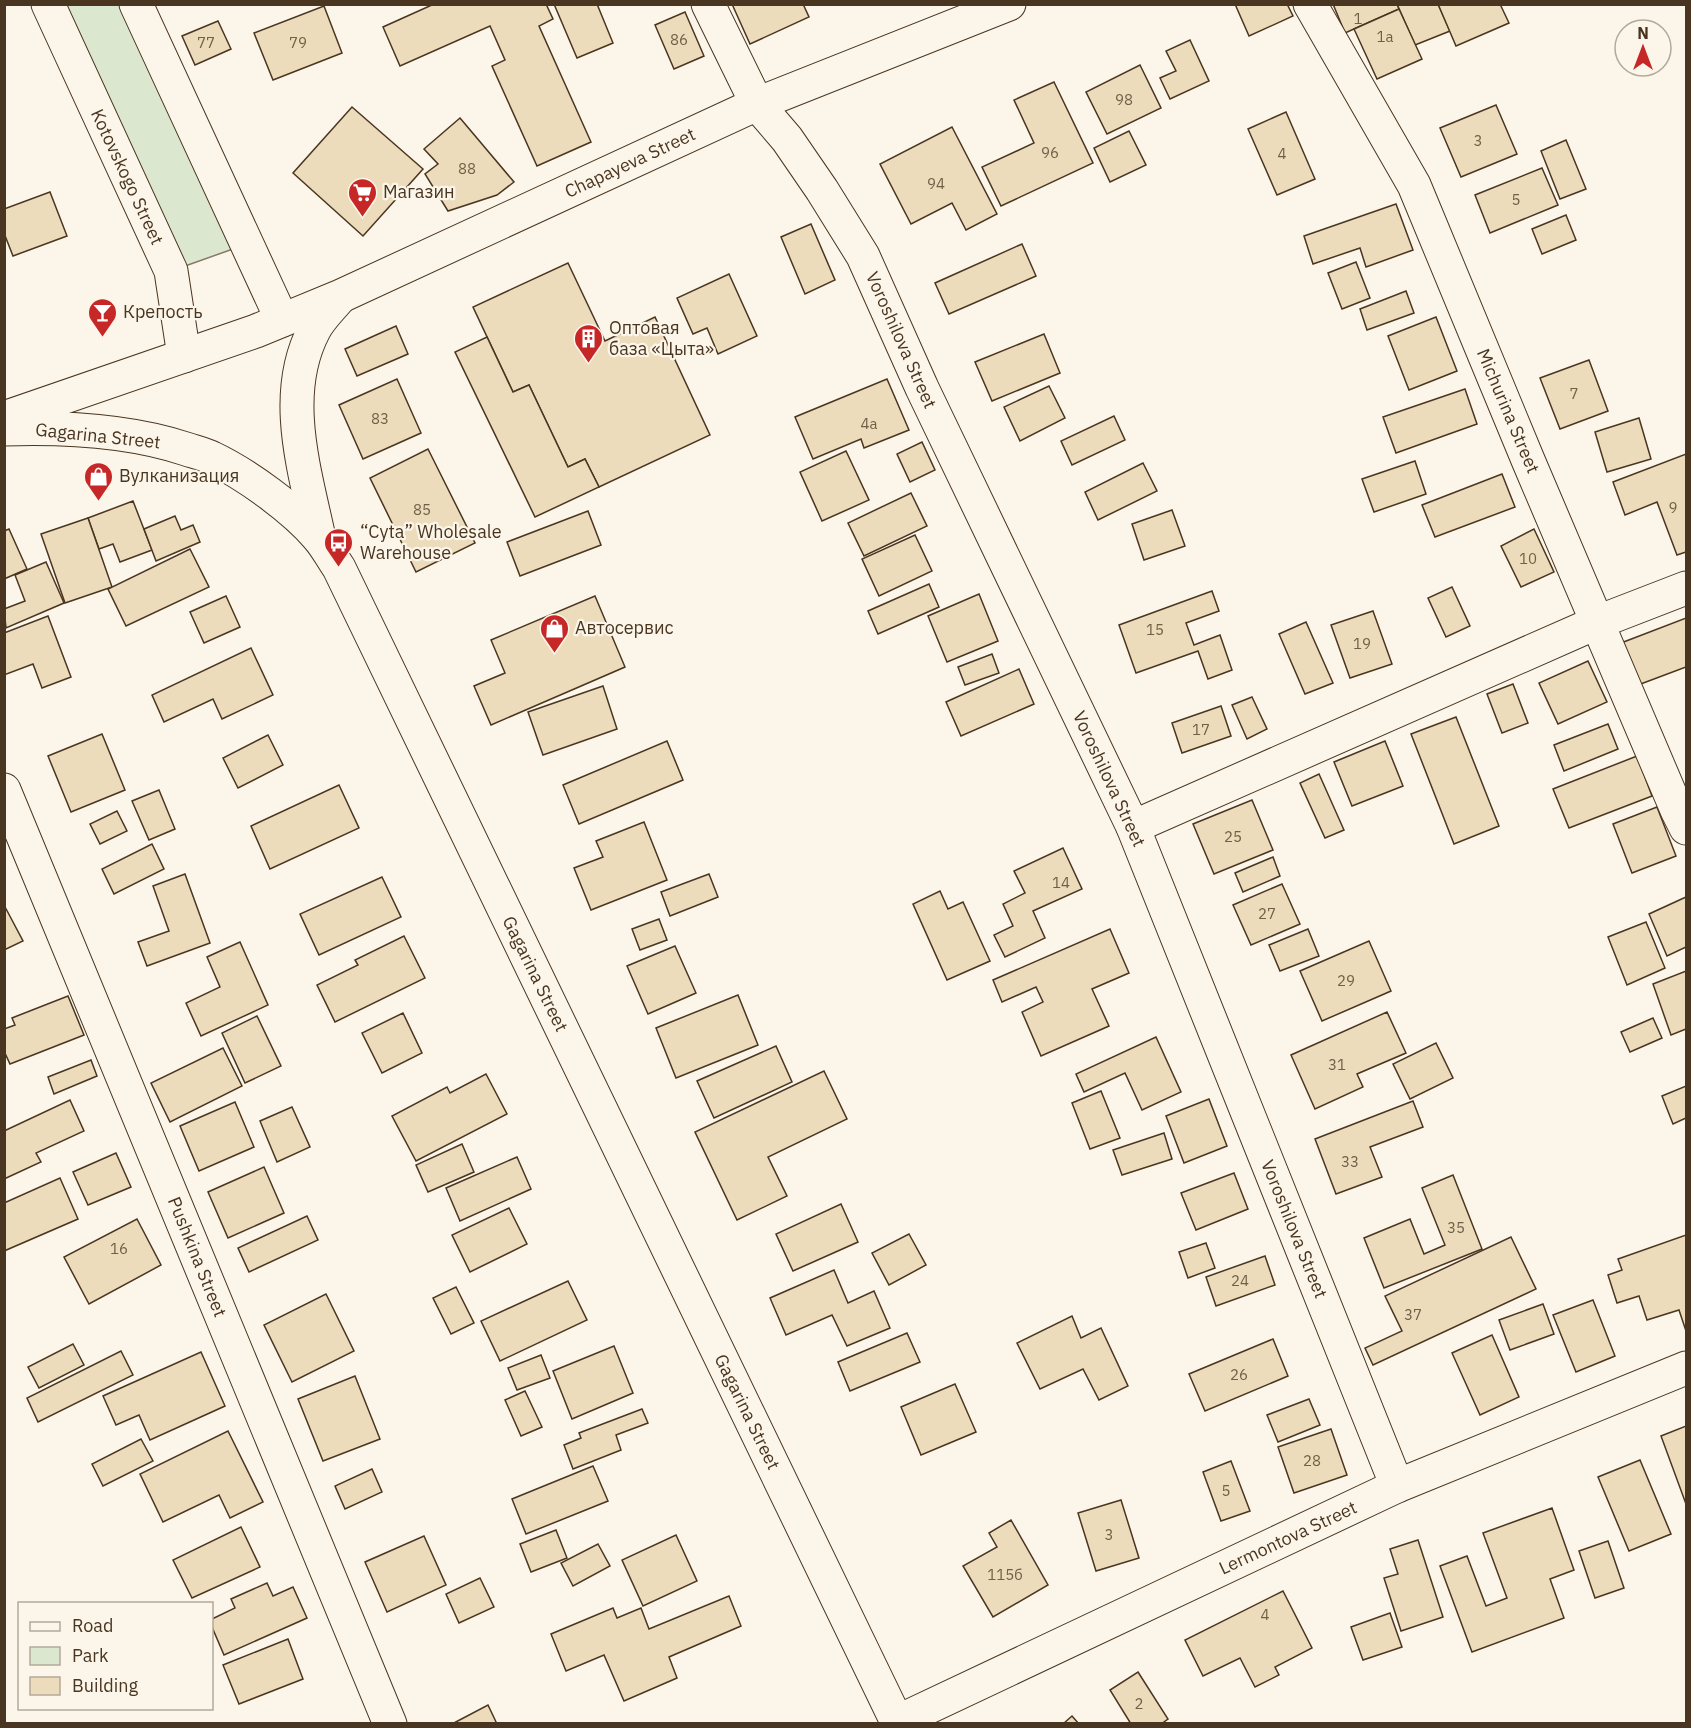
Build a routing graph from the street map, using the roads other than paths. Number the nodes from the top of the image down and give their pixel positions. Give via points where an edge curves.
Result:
1 (48, 4) edge
2 (136, 4) edge
3 (708, 4) edge
4 (1009, 4) edge
5 (1310, 4) edge
6 (757, 104) junction
7 (341, 296) junction
8 (269, 326) junction
9 (184, 356) junction
10 (4, 418) edge
11 (4, 429) edge
12 (319, 538) junction
13 (1686, 588) edge
14 (1598, 622) junction
15 (4, 790) edge
16 (1133, 827) junction
17 (1686, 828) edge
18 (1686, 1368) edge
19 (1397, 1486) junction
20 (897, 1723) edge
21 (390, 1724) edge

1 - 9 street, Kotovskogo Street via 171,271
2 - 8 street
3 - 6 street, Voroshilova Street
4 - 6 street, Chapayeva Street
5 - 14 street, Michurina Street via 1414,185
6 - 7 street, Chapayeva Street
6 - 16 street, Voroshilova Street via 787,139 863,256 927,399
7 - 8 street, Chapayeva Street
7 - 12 street via 315,328 298,379 296,412
8 - 9 street, Chapayeva Street
9 - 10 street, Chapayeva Street
11 - 12 street, Gagarina Street via 108,434 212,457 284,505
12 - 20 street, Gagarina Street via 339,568
13 - 14 street
14 - 16 street
14 - 17 street, Michurina Street
15 - 21 street, Pushkina Street
16 - 19 street, Voroshilova Street
18 - 19 street, Lermontova Street
19 - 20 street, Lermontova Street

